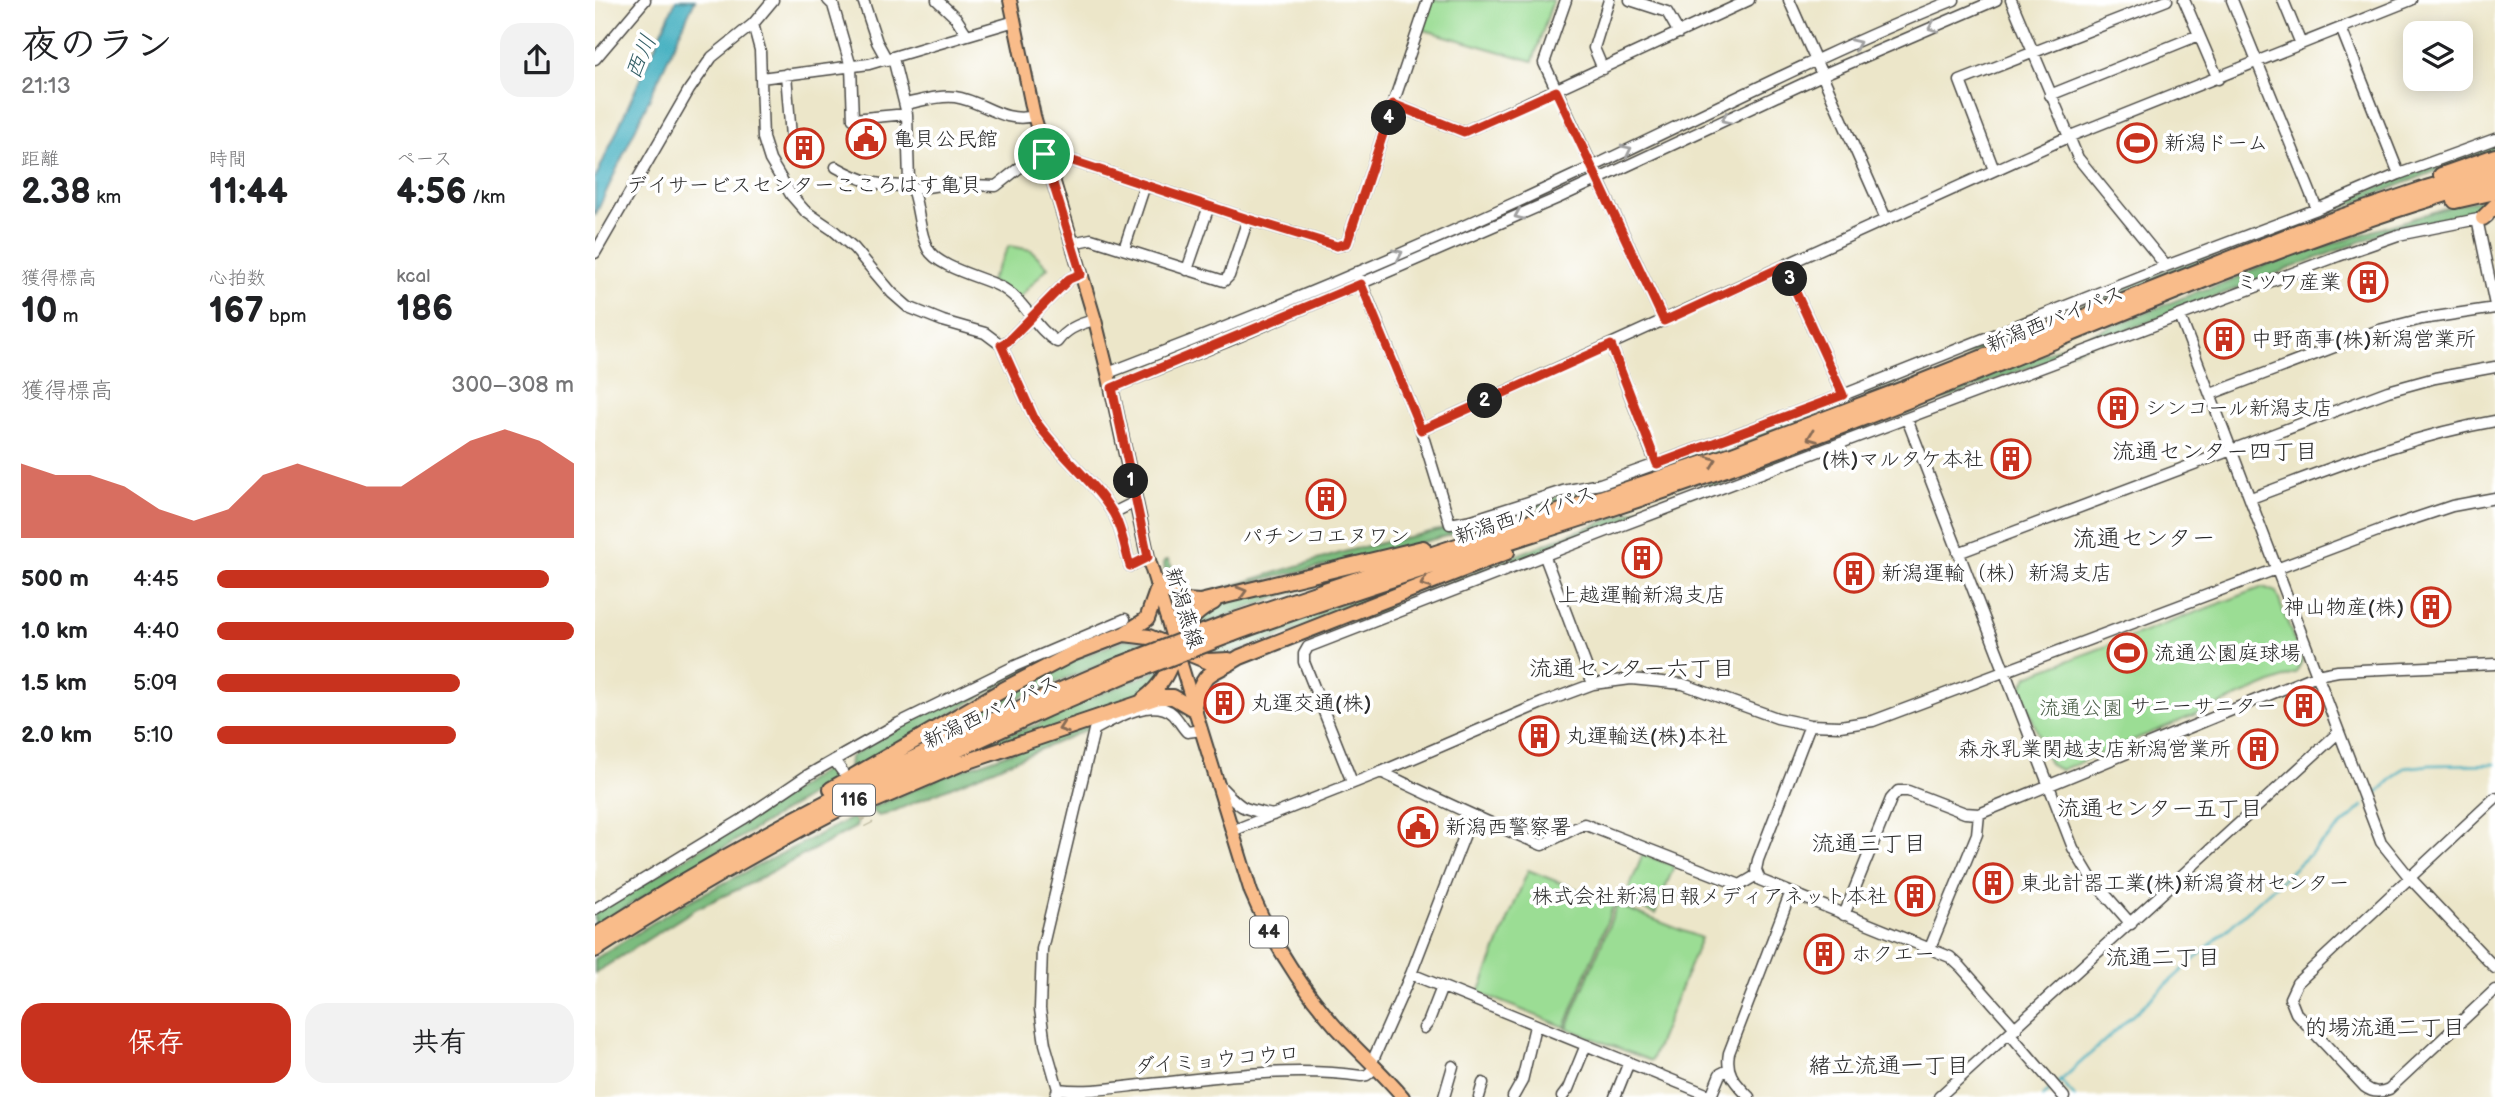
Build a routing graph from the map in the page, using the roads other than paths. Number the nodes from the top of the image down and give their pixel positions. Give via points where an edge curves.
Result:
1 (645, 0) edge
2 (773, 0) edge
3 (828, 0) edge
4 (863, 0) edge
5 (937, 0) edge
6 (1010, 0) edge
7 (1428, 0) edge
8 (1566, 0) edge
9 (1609, 0) edge
10 (1630, 0) edge
11 (1749, 0) edge
12 (1789, 0) edge
13 (1954, 0) edge
14 (1996, 0) edge
15 (2011, 0) edge
16 (2167, 0) edge
17 (2184, 0) edge
18 (2232, 0) edge
19 (2283, 0) edge
20 (2411, 0) edge
21 (1015, 21) junction
22 (753, 24) junction
23 (2341, 28) junction
24 (1679, 33) junction
25 (2199, 34) junction
26 (967, 35) junction
27 (2301, 44) junction
28 (2031, 52) junction
29 (595, 59) edge
30 (890, 59) junction
31 (1816, 61) junction
32 (2257, 63) junction
33 (851, 67) junction
34 (1603, 69) junction
35 (786, 74) junction
36 (1822, 75) junction
37 (761, 78) junction
38 (2218, 79) junction
39 (1556, 91) junction
40 (2050, 95) junction
41 (1393, 104) junction
42 (906, 109) junction
43 (1034, 116) junction
44 (791, 137) dead end
45 (2069, 137) junction
46 (2495, 139) edge
47 (1044, 154) junction
48 (2495, 156) edge
49 (836, 167) dead end
50 (1593, 167) junction
51 (2495, 168) edge
52 (1994, 170) junction
53 (2399, 174) junction
54 (1598, 179) junction
55 (2495, 180) edge
56 (1145, 185) junction
57 (912, 187) junction
58 (2495, 192) edge
59 (1209, 206) junction
60 (2495, 206) edge
61 (2366, 207) junction
62 (2317, 209) junction
63 (2485, 218) edge
64 (1248, 219) junction
65 (1886, 219) junction
66 (1072, 243) junction
67 (2302, 243) junction
68 (1123, 249) junction
69 (595, 253) edge
70 (1784, 266) junction
71 (2166, 266) junction
72 (1187, 270) junction
73 (1357, 272) junction
74 (1081, 274) junction
75 (1361, 284) junction
76 (2495, 306) edge
77 (1032, 315) junction
78 (2180, 316) junction
79 (1095, 320) junction
80 (1664, 321) junction
81 (1001, 345) junction
82 (1611, 345) junction
83 (2495, 368) edge
84 (1108, 373) junction
85 (1112, 388) junction
86 (2211, 394) junction
87 (1843, 395) junction
88 (1907, 419) junction
89 (2495, 421) edge
90 (1421, 430) junction
91 (2231, 451) junction
92 (1657, 464) junction
93 (2251, 498) junction
94 (2495, 498) edge
95 (1135, 502) junction
96 (1600, 507) junction
97 (1113, 513) junction
98 (1958, 552) junction
99 (1148, 557) junction
100 (1545, 557) junction
101 (2277, 569) junction
102 (1157, 585) junction
103 (1217, 600) junction
104 (1124, 627) junction
105 (1176, 650) junction
106 (1240, 657) junction
107 (2495, 664) edge
108 (2006, 672) junction
109 (2317, 675) junction
110 (1593, 684) junction
111 (1140, 702) junction
112 (1194, 708) junction
113 (1810, 726) junction
114 (1202, 730) junction
115 (2339, 732) junction
116 (834, 760) junction
117 (842, 771) dead end
118 (1381, 772) junction
119 (1352, 782) junction
120 (1219, 784) junction
121 (2049, 785) junction
122 (2495, 799) edge
123 (1979, 814) junction
124 (1273, 815) junction
125 (1472, 816) junction
126 (1232, 831) junction
127 (755, 847) junction
128 (1757, 875) junction
129 (2410, 878) junction
130 (1790, 894) junction
131 (595, 909) edge
132 (1844, 915) junction
133 (2131, 924) junction
134 (595, 936) edge
135 (1930, 948) junction
136 (595, 950) edge
137 (2495, 968) edge
138 (1411, 974) junction
139 (1442, 987) junction
140 (2495, 990) edge
141 (1535, 1026) junction
142 (1424, 1028) dead end
143 (2013, 1032) junction
144 (1585, 1045) junction
145 (1629, 1062) junction
146 (1374, 1065) junction
147 (1453, 1066) dead end
148 (1728, 1070) junction
149 (1483, 1083) dead end
150 (1056, 1093) edge
151 (1403, 1097) edge
152 (1444, 1097) edge
153 (1479, 1097) edge
154 (1513, 1097) edge
155 (1562, 1097) edge
156 (1615, 1097) edge
157 (1749, 1097) edge
158 (1940, 1097) edge
159 (2064, 1097) edge

1 - 29 street
2 - 22 street
3 - 33 street
4 - 30 street via 877,42
5 - 26 street
6 - 21 main road, 新潟燕線 / 44
7 - 41 street
8 - 39 street via 1544,63
9 - 34 street via 1594,48
10 - 24 street via 1667,12
11 - 24 street
12 - 31 street
31 -> 13 street
14 -> 36 street
15 - 28 street
16 - 28 street
17 - 25 street
18 - 32 street
19 - 27 street
20 - 23 street
21 - 26 street
21 - 43 main road, 新潟燕線 / 44
22 - 37 street
22 - 69 street via 712,57 689,90
23 - 27 street
23 - 53 street
24 - 34 street
25 - 38 street
25 - 40 street
26 - 30 street
27 - 32 street
28 - 40 street
28 - 52 street via 1960,81
30 - 33 street
30 - 42 street
31 - 36 street
50 -> 31 street
32 - 38 street
32 - 62 street
33 - 35 street
33 - 42 street via 853,118
34 - 39 street
35 - 37 street
35 - 44 street
36 -> 54 street
36 - 65 street
37 - 81 street via 766,149 797,202 845,240 908,307 985,333
38 - 45 street
39 - 41 street via 1464,132
39 - 50 street
40 - 45 street
41 - 64 street via 1347,243 1337,246
42 - 43 street via 932,99 956,97 1016,119
42 - 57 street
43 - 47 main road, 新潟燕線 / 44
45 - 52 street
45 - 71 street via 2078,158
46 - 53 street
47 - 56 street
47 - 57 street via 1033,157 996,186
47 - 66 main road, 新潟燕線 / 44
48 - 61 highway
49 - 57 street via 860,180
50 - 54 street
73 -> 50 street
51 - 61 highway, 新潟西バイパス / 116
52 - 65 street
53 - 62 street
54 -> 75 street
54 - 80 street
55 - 67 highway, 新潟西バイパス / 116
56 - 59 street
56 - 68 street
57 - 77 street via 930,253 1001,286
58 - 67 highway
59 - 64 street
59 - 72 street
60 - 63 highway
96 -> 61 highway, 新潟西バイパス / 116
62 - 71 street
63 - 76 street
63 - 78 street via 2377,242
64 - 72 street via 1227,279
65 - 70 street
66 - 68 street via 1091,239
66 - 74 main road, 新潟燕線 / 44
67 -> 96 highway, 新潟西バイパス / 116 via 1735,466
68 - 72 street
70 - 80 street
70 - 87 street
71 - 87 street
73 - 75 street
73 - 84 street
74 - 77 street via 1069,279
74 - 79 main road, 新潟燕線 / 44
75 - 85 street
75 - 90 street
76 - 86 street via 2379,330
77 - 79 street via 1057,342 1082,323
77 - 81 street
78 - 86 street
78 - 88 street
79 - 84 main road, 新潟燕線 / 44
80 - 82 street
81 - 97 street via 1043,432
82 - 90 street
82 - 92 street
83 - 91 street via 2388,391
84 - 85 main road, 新潟燕線 / 44
85 - 95 main road, 新潟燕線 / 44
86 - 91 street
87 - 92 street
88 - 98 street
88 - 100 street
89 - 93 street via 2388,447
90 - 92 street via 1450,524
91 - 93 street
91 - 98 street
93 - 101 street
94 - 101 street via 2419,516
95 - 97 street
95 - 99 main road, 新潟燕線 / 44
103 -> 96 highway
96 -> 106 highway via 1491,558
96 - 127 highway, 新潟西バイパス / 116, bridge via 1231,628 1124,669
97 - 99 street via 1130,566
98 - 108 street
99 - 102 main road, 新潟燕線 / 44
100 - 110 street
100 - 119 street via 1305,650 1304,662
101 - 108 street
101 - 109 street
102 - 103 highway via 1185,601
102 - 104 highway via 1146,618
102 - 105 main road, 新潟燕線 / 44
103 - 105 highway via 1193,618
104 - 105 highway
104 - 116 street via 958,693
104 - 127 highway via 1001,691 810,802
105 - 106 highway via 1207,661
105 - 111 highway via 1163,681
105 - 112 main road, 新潟燕線 / 44
106 - 112 highway via 1206,675
107 - 109 street
108 - 113 street via 1873,721
108 - 121 street
109 - 115 street
109 - 121 street
110 - 113 street via 1631,679 1683,684
110 - 118 street
111 - 112 highway via 1170,696
111 -> 127 highway via 927,776 822,826
112 - 114 main road, 新潟燕線 / 44
113 - 128 street via 1758,860
114 - 120 main road, 新潟燕線 / 44
114 - 150 street via 1187,732 1174,715 1156,708 1094,730 1042,949 1042,1026
115 - 129 street via 2387,852
115 - 133 street
116 - 117 street
116 - 131 street
118 - 119 street
118 - 125 street
119 - 124 street
120 - 124 street via 1245,810
120 - 126 main road, 新潟燕線 / 44
121 - 123 street
121 - 133 street via 2084,868
122 - 129 street
123 - 132 street via 1898,791
123 - 135 street via 1977,834
124 - 126 street
125 - 128 street via 1542,845 1584,824 1740,885
125 - 138 street
126 - 146 main road, 新潟燕線 / 44 via 1251,892 1285,961 1313,1001
127 - 134 highway, 新潟西バイパス / 116
127 - 136 highway, 新潟西バイパス / 116
128 - 130 street
129 - 137 street
129 - 140 street via 2297,983 2290,999 2296,1013 2365,1087 2384,1092
130 - 132 street
130 - 148 street via 1729,1053
132 - 135 street
133 - 143 street
135 - 143 street via 1961,967
138 - 139 street
138 - 146 street
139 - 141 street
139 - 142 street
141 - 144 street
141 - 154 street via 1522,1081
143 - 158 street
143 - 159 street
144 - 145 street
144 - 155 street
145 - 148 street via 1711,1096 1720,1074
145 - 156 street
146 - 150 street, ダイミョウコウロ via 1361,1076 1312,1072
146 - 151 main road, 新潟燕線 / 44
147 - 152 street
148 - 157 street
149 - 153 street

